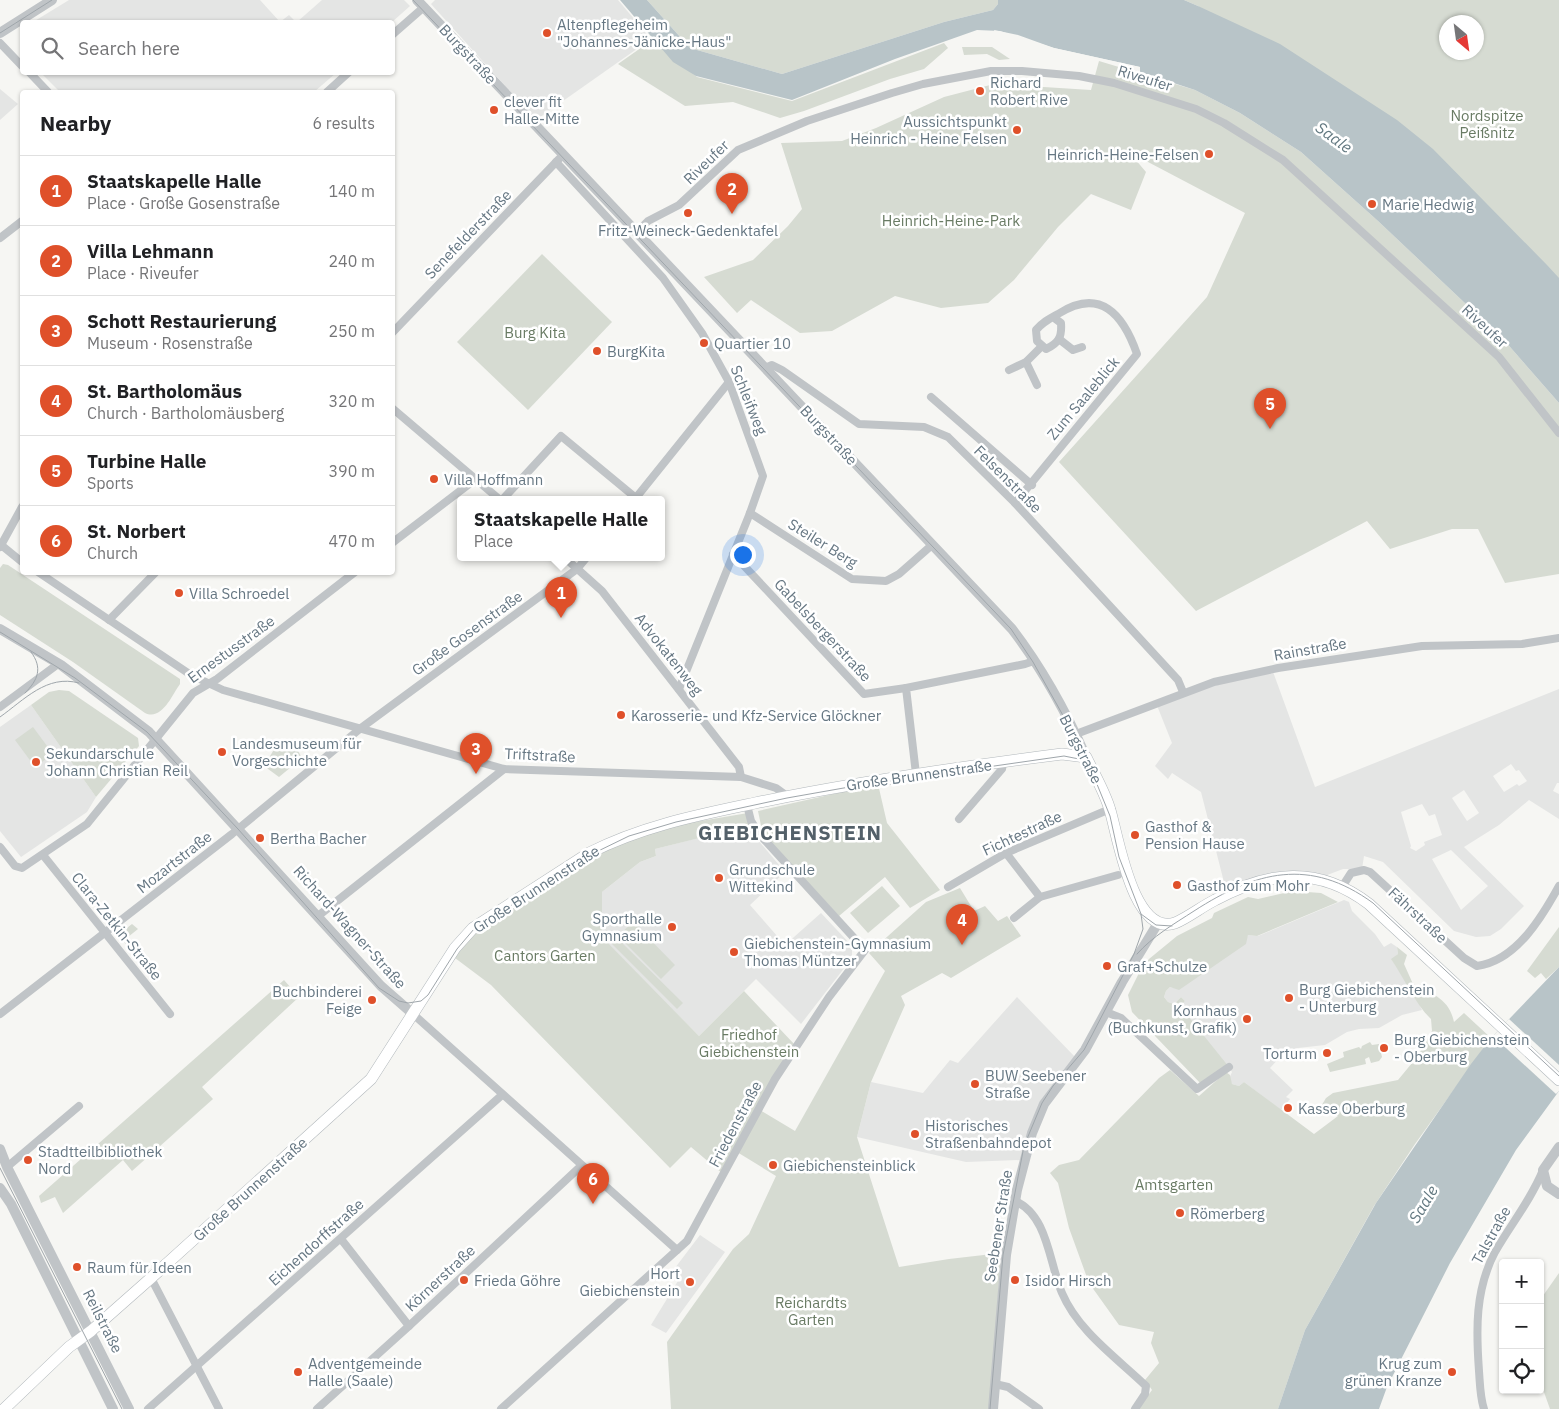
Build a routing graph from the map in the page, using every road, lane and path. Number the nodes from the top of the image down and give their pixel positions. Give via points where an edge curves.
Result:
1 (52, 0) edge
2 (420, 4) edge
3 (20, 20) edge
4 (20, 20) edge
5 (395, 31) edge
6 (0, 33) edge
7 (0, 43) edge
8 (20, 64) edge
9 (32, 75) edge
10 (347, 75) edge
11 (46, 90) edge
12 (329, 90) edge
13 (564, 154) junction
14 (556, 162) junction
15 (20, 223) edge
16 (638, 231) junction
17 (0, 238) edge
18 (1053, 317) junction
19 (395, 330) edge
20 (1059, 339) junction
21 (1042, 346) junction
22 (1082, 347) dead end
23 (1026, 362) junction
24 (765, 368) junction
25 (1010, 370) dead end
26 (729, 382) junction
27 (1037, 385) dead end
28 (931, 398) dead end
29 (395, 410) edge
30 (1559, 433) edge
31 (477, 478) junction
32 (1032, 485) junction
33 (496, 496) edge
34 (506, 496) edge
35 (631, 496) edge
36 (637, 496) edge
37 (1015, 503) junction
38 (20, 510) edge
39 (750, 513) junction
40 (395, 541) edge
41 (0, 545) edge
42 (932, 545) junction
43 (733, 554) junction
44 (20, 560) edge
45 (568, 561) edge
46 (584, 561) edge
47 (577, 569) junction
48 (42, 575) edge
49 (153, 575) edge
50 (351, 575) edge
51 (109, 620) junction
52 (0, 629) edge
53 (1559, 638) edge
54 (1034, 661) junction
55 (58, 664) junction
56 (208, 684) junction
57 (906, 688) junction
58 (679, 689) junction
59 (1183, 692) junction
60 (0, 707) edge
61 (361, 728) junction
62 (1076, 734) junction
63 (157, 740) junction
64 (1086, 757) junction
65 (1003, 763) junction
66 (504, 768) junction
67 (916, 774) junction
68 (740, 777) junction
69 (787, 796) junction
70 (747, 805) junction
71 (1110, 809) junction
72 (959, 819) dead end
73 (239, 828) junction
74 (0, 848) edge
75 (1006, 853) junction
76 (43, 854) junction
77 (1118, 875) dead end
78 (1559, 886) edge
79 (948, 887) dead end
80 (1342, 887) junction
81 (1040, 897) junction
82 (318, 916) junction
83 (1014, 918) dead end
84 (1158, 923) junction
85 (106, 933) junction
86 (1106, 1012) junction
87 (0, 1014) edge
88 (170, 1014) dead end
89 (413, 1014) junction
90 (1229, 1067) dead end
91 (1559, 1080) edge
92 (502, 1094) junction
93 (80, 1106) dead end
94 (1559, 1147) edge
95 (0, 1149) edge
96 (581, 1166) junction
97 (7, 1167) junction
98 (1543, 1170) junction
99 (0, 1188) edge
100 (1559, 1194) edge
101 (1015, 1201) junction
102 (341, 1239) junction
103 (677, 1250) junction
104 (151, 1278) junction
105 (409, 1326) junction
106 (91, 1331) junction
107 (78, 1340) junction
108 (197, 1366) junction
109 (995, 1384) junction
110 (4, 1409) edge
111 (113, 1409) edge
112 (130, 1409) edge
113 (148, 1409) edge
114 (220, 1409) edge
115 (317, 1409) edge
116 (501, 1409) edge
117 (993, 1409) edge
118 (1039, 1409) edge
119 (1135, 1409) edge
120 (1484, 1409) edge

1 - 3 street
2 - 5 street
2 - 13 street, Burgstraße
4 - 6 street
7 - 8 street
9 - 11 street
10 - 12 street
13 - 14 street, Senefelderstraße
13 - 16 street, Burgstraße
14 - 19 street, Senefelderstraße
14 - 26 street, Schleifweg via 663,278 702,333
15 - 17 street
16 - 24 street, Burgstraße
16 - 30 street, Riveufer via 648,221 680,205 738,150 808,121 892,93 969,74 1010,70 1079,76 1114,83 1196,109 1224,122 1283,160 1499,357
18 - 20 street via 1061,323
18 - 21 street, Zum Saaleblick via 1036,330 1037,341
18 - 32 street, Zum Saaleblick via 1069,306 1092,302 1116,313 1130,333 1137,354 1042,468
20 - 21 street via 1046,349
20 - 22 street via 1073,350
21 - 23 street
23 - 25 street
23 - 27 street
24 - 37 street, Felsenstraße via 772,365 782,370 859,424 924,427 948,437
24 - 42 street, Burgstraße
26 - 36 street
26 - 39 street, Schleifweg via 763,476
28 - 32 street, Felsenstraße
29 - 31 street
31 - 33 street
31 - 40 street
32 - 37 street, Zum Saaleblick
34 - 35 street via 560,436
37 - 59 street, Felsenstraße via 1178,680
38 - 41 street
39 - 42 street, Steiler Berg via 852,579 886,580 899,574
39 - 43 street, Schleifweg
41 - 44 street
42 - 54 street, Burgstraße via 1012,629
43 - 57 street, Gabelsbergerstraße via 864,694
43 - 58 street, Schleifweg
45 - 47 street, Advokatenweg
46 - 47 street, Große Gosenstraße
47 - 58 street, Advokatenweg via 602,591
47 - 61 street, Große Gosenstraße
48 - 51 street, Triftstraße
49 - 51 street
50 - 56 street, Ernestusstraße
51 - 56 street, Triftstraße
52 - 55 street, Richard-Wagner-Straße
53 - 59 street, Rainstraße via 1530,644 1422,646 1368,652 1214,682
54 - 57 street, Gabelsbergerstraße
54 - 62 street, Burgstraße
55 - 60 street
55 - 63 street, Richard-Wagner-Straße via 137,721
56 - 61 street, Triftstraße
56 - 63 street, Ernestusstraße via 193,693
57 - 67 street
58 - 68 street, Advokatenweg via 739,767
59 - 62 street, Rainstraße
61 - 66 street, Triftstraße
61 - 73 street, Mozartstraße
62 - 64 street, Burgstraße
63 - 73 street, Richard-Wagner-Straße
63 - 76 street, Ernestusstraße via 87,824
64 - 65 main road, Große Brunnenstraße via 1062,754
64 - 71 main road, Burgstraße
65 - 67 main road, Große Brunnenstraße
65 - 72 street via 1002,769
66 - 68 street, Triftstraße
66 - 82 street
67 - 69 main road, Große Brunnenstraße
68 - 69 street, Triftstraße via 776,788
69 - 70 main road, Große Brunnenstraße
70 - 89 main road, Große Brunnenstraße via 651,827 589,853 473,928
70 - 103 street, Friedenstraße via 751,821 760,835 865,950 829,997 775,1079 687,1242
71 - 75 street, Fichtestraße
71 - 84 main road, Burgstraße via 1134,892 1144,912
73 - 82 street, Richard-Wagner-Straße
73 - 85 street, Mozartstraße
74 - 76 street, Ernestusstraße via 18,869
75 - 79 street, Fichtestraße
75 - 81 street
76 - 85 street, Clara-Zetkin-Straße
77 - 81 street
78 - 80 street, Fährstraße via 1536,923 1512,949 1482,965 1472,964 1370,872 1364,870 1351,874
80 - 84 main road, Fährstraße via 1301,876 1270,878 1234,889 1180,921
80 - 91 main road, Fährstraße via 1369,904
81 - 83 street
82 - 89 street, Richard-Wagner-Straße via 388,992
84 - 86 street, Seebener Straße
85 - 87 street, Mozartstraße
85 - 88 street, Clara-Zetkin-Straße
86 - 90 street via 1121,1018 1197,1089
86 - 101 street, Seebener Straße via 1085,1050 1055,1087 1040,1112 1027,1146
89 - 92 street, Richard-Wagner-Straße
89 - 104 main road, Große Brunnenstraße via 371,1079
92 - 96 street, Richard-Wagner-Straße
92 - 102 street, Eichendorffstraße
93 - 97 street
94 - 98 street, Talstraße
95 - 97 street, Reilstraße
96 - 103 street, Richard-Wagner-Straße
96 - 105 street, Körnerstraße
97 - 106 street, Reilstraße
98 - 100 street via 1547,1186
98 - 120 street, Talstraße via 1535,1190 1495,1254 1480,1292 1478,1353
99 - 107 street, Reilstraße
101 - 109 street, Seebener Straße via 1006,1254
101 - 119 street via 1028,1206 1032,1212 1062,1294 1077,1321 1146,1386 1145,1394
102 - 105 street
102 - 108 street, Eichendorffstraße
103 - 116 street, Friedenstraße
104 - 106 main road, Große Brunnenstraße
104 - 108 street
105 - 115 street, Körnerstraße
106 - 107 main road, Große Brunnenstraße
106 - 112 street, Reilstraße
107 - 110 main road, Große Brunnenstraße
107 - 111 street, Reilstraße
108 - 113 street, Eichendorffstraße
108 - 114 street
109 - 117 street, Seebener Straße
109 - 118 street via 1008,1387

